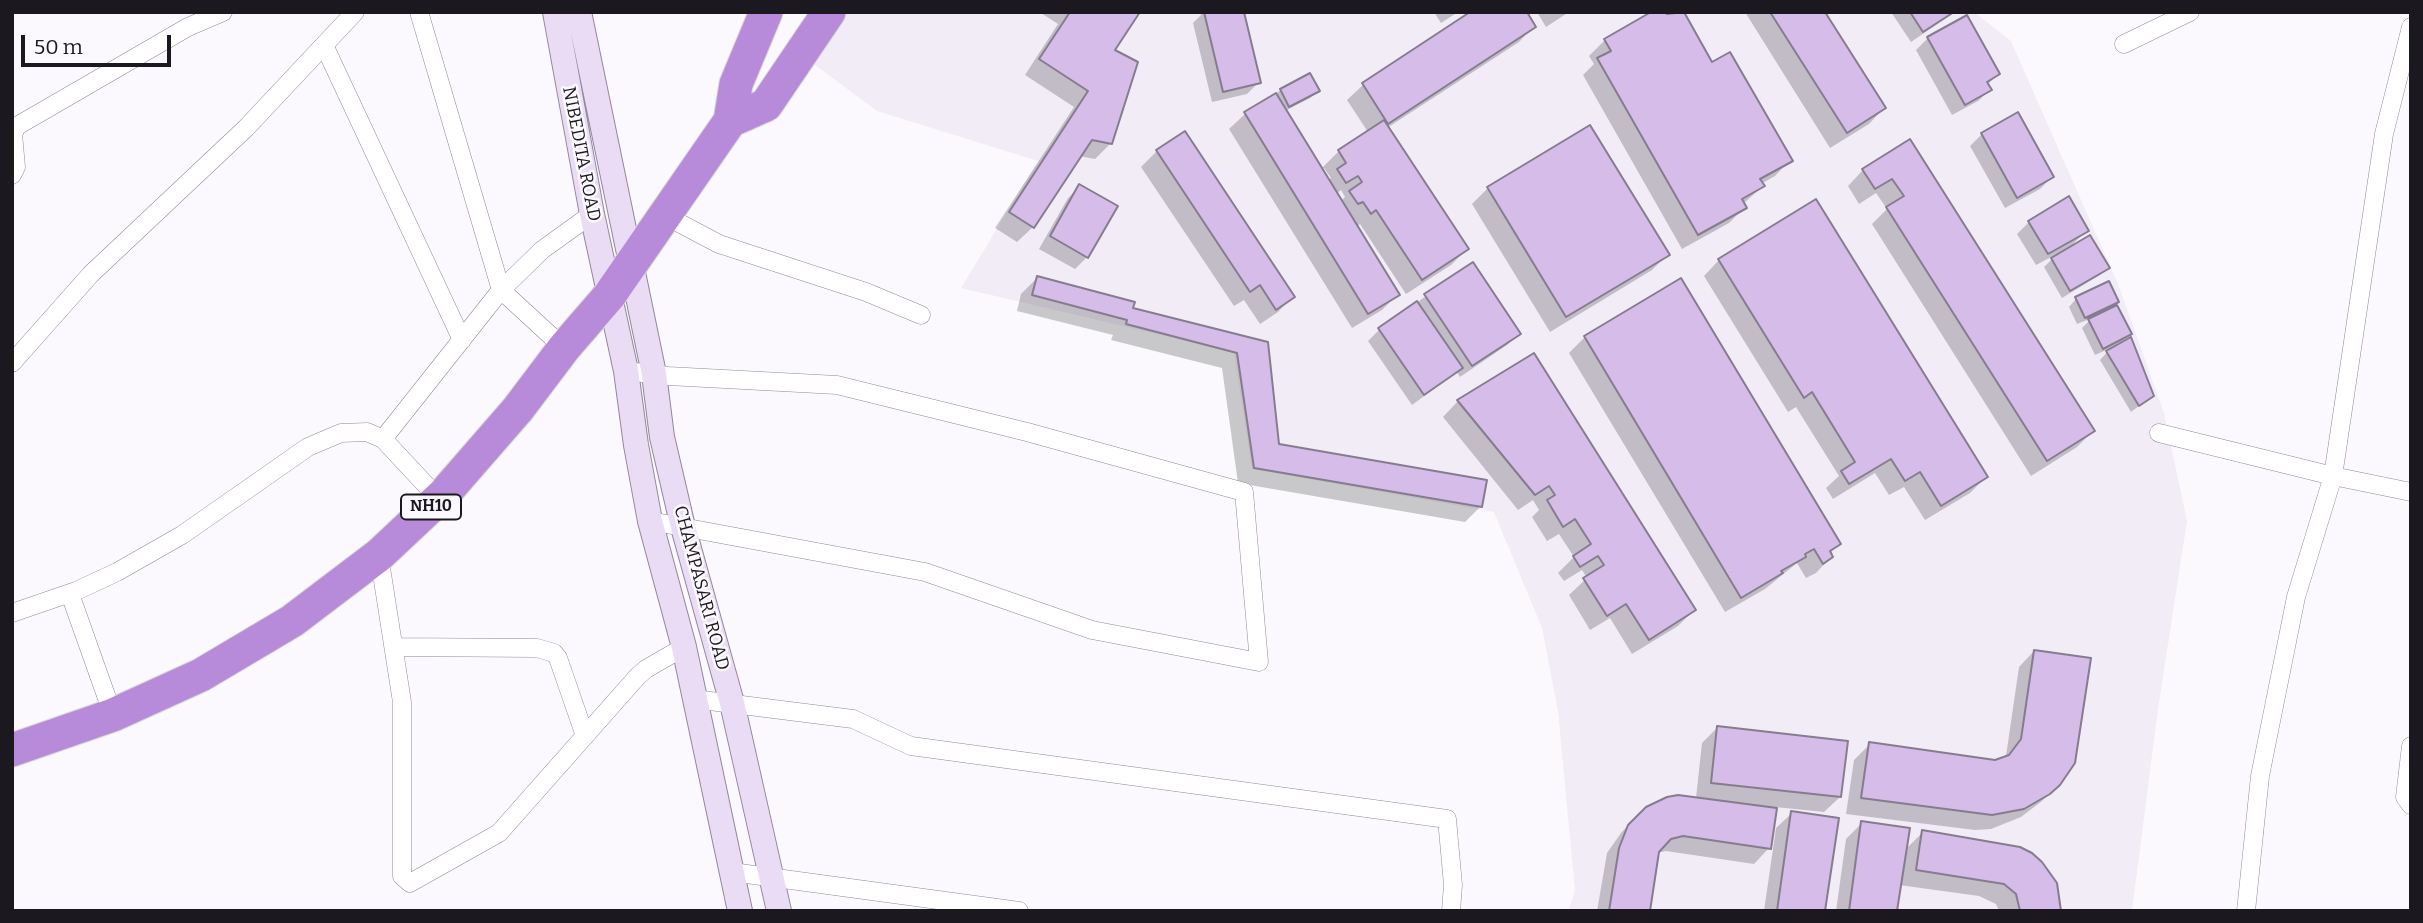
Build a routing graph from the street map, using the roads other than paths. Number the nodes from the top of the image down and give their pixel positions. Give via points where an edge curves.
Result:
1 (223, 12) edge
2 (355, 12) edge
3 (419, 12) edge
4 (555, 12) edge
5 (579, 12) edge
6 (766, 12) edge
7 (829, 12) edge
8 (2190, 12) edge
9 (2411, 27) edge
10 (2124, 44) dead end
11 (324, 45) junction
12 (730, 121) junction
13 (12, 175) edge
14 (592, 214) junction
15 (666, 216) junction
16 (632, 263) junction
17 (501, 290) junction
18 (609, 296) junction
19 (922, 315) dead end
20 (462, 340) junction
21 (564, 348) junction
22 (12, 363) edge
23 (626, 371) junction
24 (654, 374) junction
25 (2160, 433) dead end
26 (383, 439) junction
27 (2333, 476) junction
28 (2411, 492) edge
29 (439, 499) junction
30 (650, 520) junction
31 (683, 527) junction
32 (379, 555) junction
33 (70, 594) junction
34 (12, 613) edge
35 (394, 647) junction
36 (684, 647) junction
37 (694, 699) junction
38 (732, 703) junction
39 (113, 715) junction
40 (585, 736) junction
41 (2411, 746) edge
42 (12, 750) edge
43 (2411, 805) edge
44 (732, 872) junction
45 (771, 877) junction
46 (740, 911) edge
47 (779, 911) edge
48 (1019, 911) edge
49 (1451, 911) edge
50 (2246, 911) edge

1 - 13 street via 188,27 17,126
2 - 11 street
3 - 17 street
4 - 14 main road, NIBEDITA ROAD
5 - 16 main road, NIBEDITA ROAD
6 - 12 highway, NH10 via 736,84
7 - 12 highway via 766,105
8 - 10 street
9 - 27 street via 2385,134
11 - 20 street
11 - 22 street via 246,128 91,274
12 - 15 highway, NH10
14 - 17 street via 542,250
14 - 18 main road, NIBEDITA ROAD
15 - 16 highway, NH10
15 - 19 street via 719,244
16 - 18 highway, NH10
16 - 24 main road, CHAMPASARI ROAD
17 - 20 street
17 - 21 street
18 - 21 highway, NH10
18 - 23 main road, CHAMPASARI ROAD
20 - 26 street
21 - 29 highway, NH10
23 - 24 street
23 - 30 main road, CHAMPASARI ROAD
24 - 31 main road, CHAMPASARI ROAD via 662,437
24 - 31 street via 837,385 1244,492 1259,662 1092,630 925,572
25 - 27 street
26 - 29 street
26 - 33 street via 354,431 327,437 182,535
27 - 28 street
27 - 50 street via 2296,597 2260,776
29 - 32 highway, NH10
30 - 31 street
30 - 36 main road, CHAMPASARI ROAD
31 - 38 main road, CHAMPASARI ROAD
32 - 35 street
32 - 39 highway, NH10 via 292,621 213,668
33 - 34 street
33 - 39 street
35 - 40 street via 537,648 554,653
35 - 40 street via 403,714 402,876 410,883 499,833
36 - 37 main road, CHAMPASARI ROAD
36 - 40 street via 641,673
37 - 38 street
37 - 44 main road, CHAMPASARI ROAD
38 - 45 main road, CHAMPASARI ROAD
38 - 49 street via 853,719 911,746 1447,819
39 - 42 highway, NH10
41 - 43 street via 2405,797
44 - 45 street
44 - 46 main road, CHAMPASARI ROAD
45 - 47 main road, CHAMPASARI ROAD
45 - 48 street

